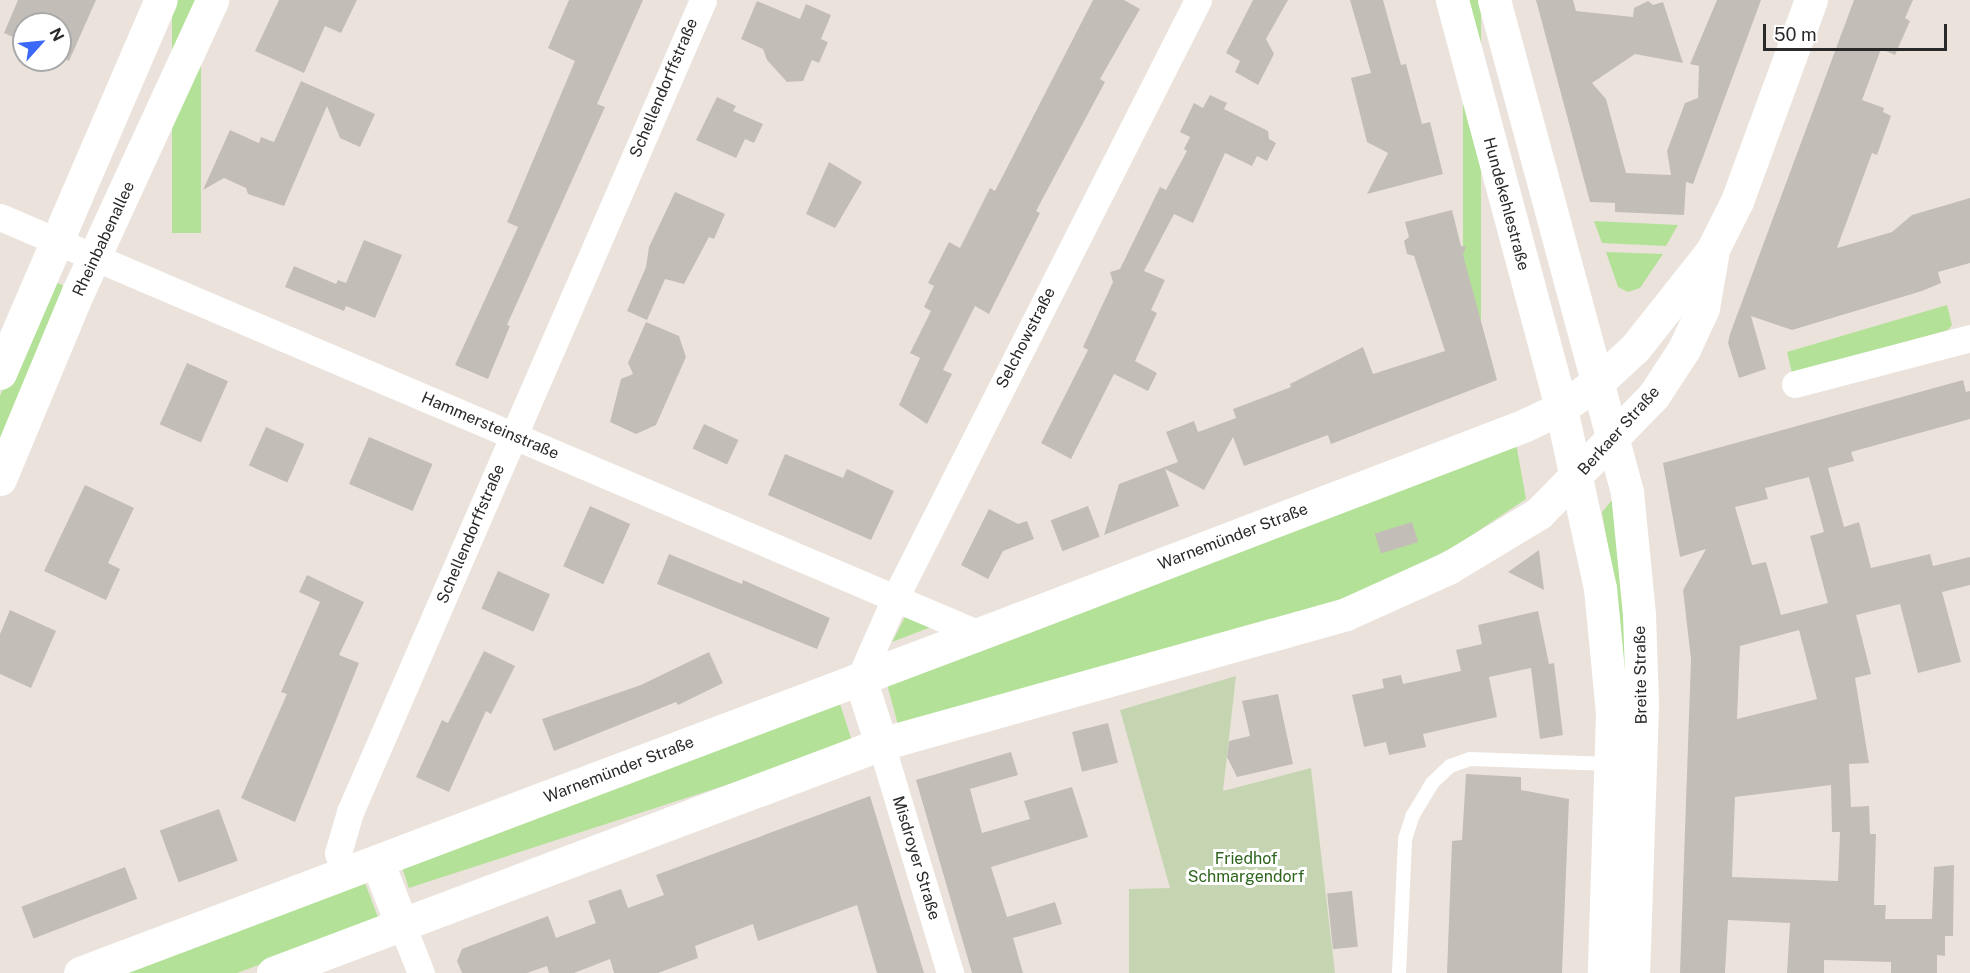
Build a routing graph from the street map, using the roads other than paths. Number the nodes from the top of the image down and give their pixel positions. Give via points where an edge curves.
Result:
1 (161, 0) edge
2 (212, 0) edge
3 (703, 0) edge
4 (1198, 0) edge
5 (1452, 0) edge
6 (1494, 0) edge
7 (1811, 0) edge
8 (0, 217) edge
9 (56, 243) junction
10 (1712, 251) junction
11 (94, 259) junction
12 (1970, 338) edge
13 (0, 373) edge
14 (1599, 381) junction
15 (1796, 384) dead end
16 (1561, 408) junction
17 (513, 436) junction
18 (1615, 439) junction
19 (0, 479) edge
20 (1575, 479) junction
21 (896, 596) junction
22 (979, 634) junction
23 (860, 678) junction
24 (881, 744) junction
25 (1627, 764) junction
26 (378, 861) junction
27 (345, 873) junction
28 (402, 925) junction
29 (80, 973) edge
30 (273, 973) edge
31 (421, 973) edge
32 (950, 973) edge
33 (1399, 973) edge
34 (1604, 973) edge
35 (1633, 973) edge

1 - 9 street
2 - 11 street, Rheinbabenallee
3 - 17 street, Schellendorffstraße
4 - 21 street, Selchowstraße
5 - 16 street, Hundekehlestraße
6 - 14 street
7 - 10 street, Berkaer Straße via 1737,201
8 - 9 street, Hammersteinstraße
9 - 11 street, Hammersteinstraße
9 - 13 street
10 - 14 street, Berkaer Straße via 1647,336
10 - 18 street, Berkaer Straße via 1703,308 1684,349 1654,395
11 - 17 street, Hammersteinstraße
11 - 19 street, Rheinbabenallee
12 - 15 street
14 - 16 street, Warnemünder Straße
14 - 18 street, Breite Straße
16 - 20 street, Breite Straße
16 - 22 street, Warnemünder Straße via 1523,426
17 - 21 street, Hammersteinstraße
17 - 27 street, Schellendorffstraße via 350,812 338,853
18 - 20 street, Berkaer Straße
18 - 25 street, Breite Straße via 1627,492 1639,614
20 - 24 street via 1539,513 1491,543 1430,577 1355,611
20 - 25 street, Breite Straße via 1600,588
21 - 22 street, Hammersteinstraße
21 - 23 street, Selchowstraße
22 - 23 street, Warnemünder Straße
23 - 24 street
23 - 26 street, Warnemünder Straße
24 - 28 street
24 - 32 street, Misdroyer Straße
25 - 33 lane via 1470,759 1450,766 1432,783 1413,815 1405,839
25 - 34 street, Breite Straße
25 - 35 street, Breite Straße
26 - 27 street, Warnemünder Straße
26 - 28 street
27 - 29 street, Warnemünder Straße
28 - 30 street
28 - 31 street

